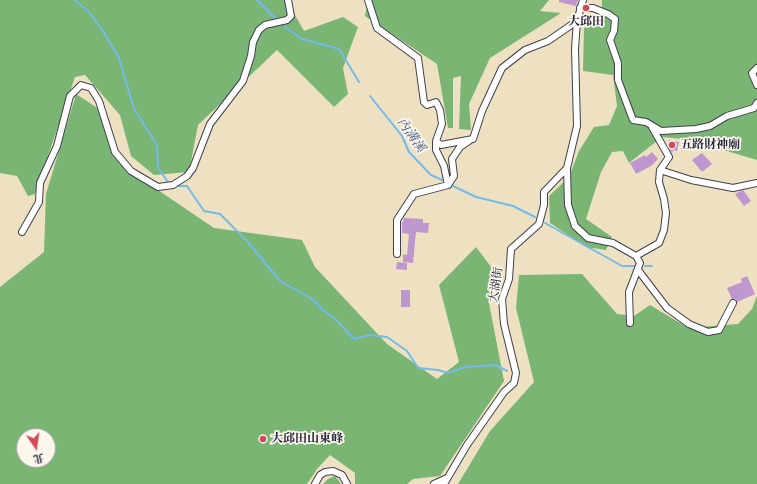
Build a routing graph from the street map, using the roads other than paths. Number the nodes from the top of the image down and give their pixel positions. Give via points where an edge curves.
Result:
1 (288, 0) edge
2 (368, 0) edge
3 (583, 0) edge
4 (580, 8) junction
5 (577, 21) junction
6 (757, 68) edge
7 (757, 85) edge
8 (757, 103) edge
9 (652, 127) junction
10 (473, 139) junction
11 (436, 141) junction
12 (567, 168) junction
13 (660, 170) junction
14 (757, 183) edge
15 (448, 185) junction
16 (22, 232) dead end
17 (398, 254) dead end
18 (636, 256) junction
19 (638, 270) junction
20 (733, 303) dead end
21 (630, 323) dead end
22 (445, 481) edge
23 (315, 484) edge
24 (347, 484) edge
25 (434, 484) edge

1 - 16 street via 291,16 286,20 265,25 259,30 253,42 252,56 243,81 210,124 193,168 187,176 173,185 158,187 130,171 116,152 99,101 91,88 81,85 70,96 57,146 40,184 39,202
2 - 11 street via 377,28 418,58 424,102 427,105 436,102 440,110 442,124
3 - 4 street
4 - 5 street
4 - 9 street via 593,8 615,19 610,40 618,63 617,72 621,89 633,120 646,122
5 - 10 street via 548,41 525,50 502,68 482,111
5 - 12 street via 577,126
6 - 7 street via 752,73
8 - 9 street via 754,108 727,116 710,126 661,131
9 - 13 street via 669,157
10 - 11 street via 441,145
10 - 15 street via 460,147 452,159 454,176
11 - 15 street via 436,150 444,166
12 - 18 street via 568,205 575,226 588,238 613,243
12 - 22 street, 大湖街 via 544,192 544,205 539,224 511,249 509,278 502,299 504,324 516,373 514,383 504,392
13 - 14 street via 691,180 732,188
13 - 18 street via 658,182 666,213 664,230 659,243
15 - 17 street via 414,194 397,220
18 - 19 street via 640,263
19 - 20 street via 667,308 689,324 708,332 719,330
19 - 21 street via 629,292
22 - 25 street
23 - 24 street via 320,475 333,471 342,475

